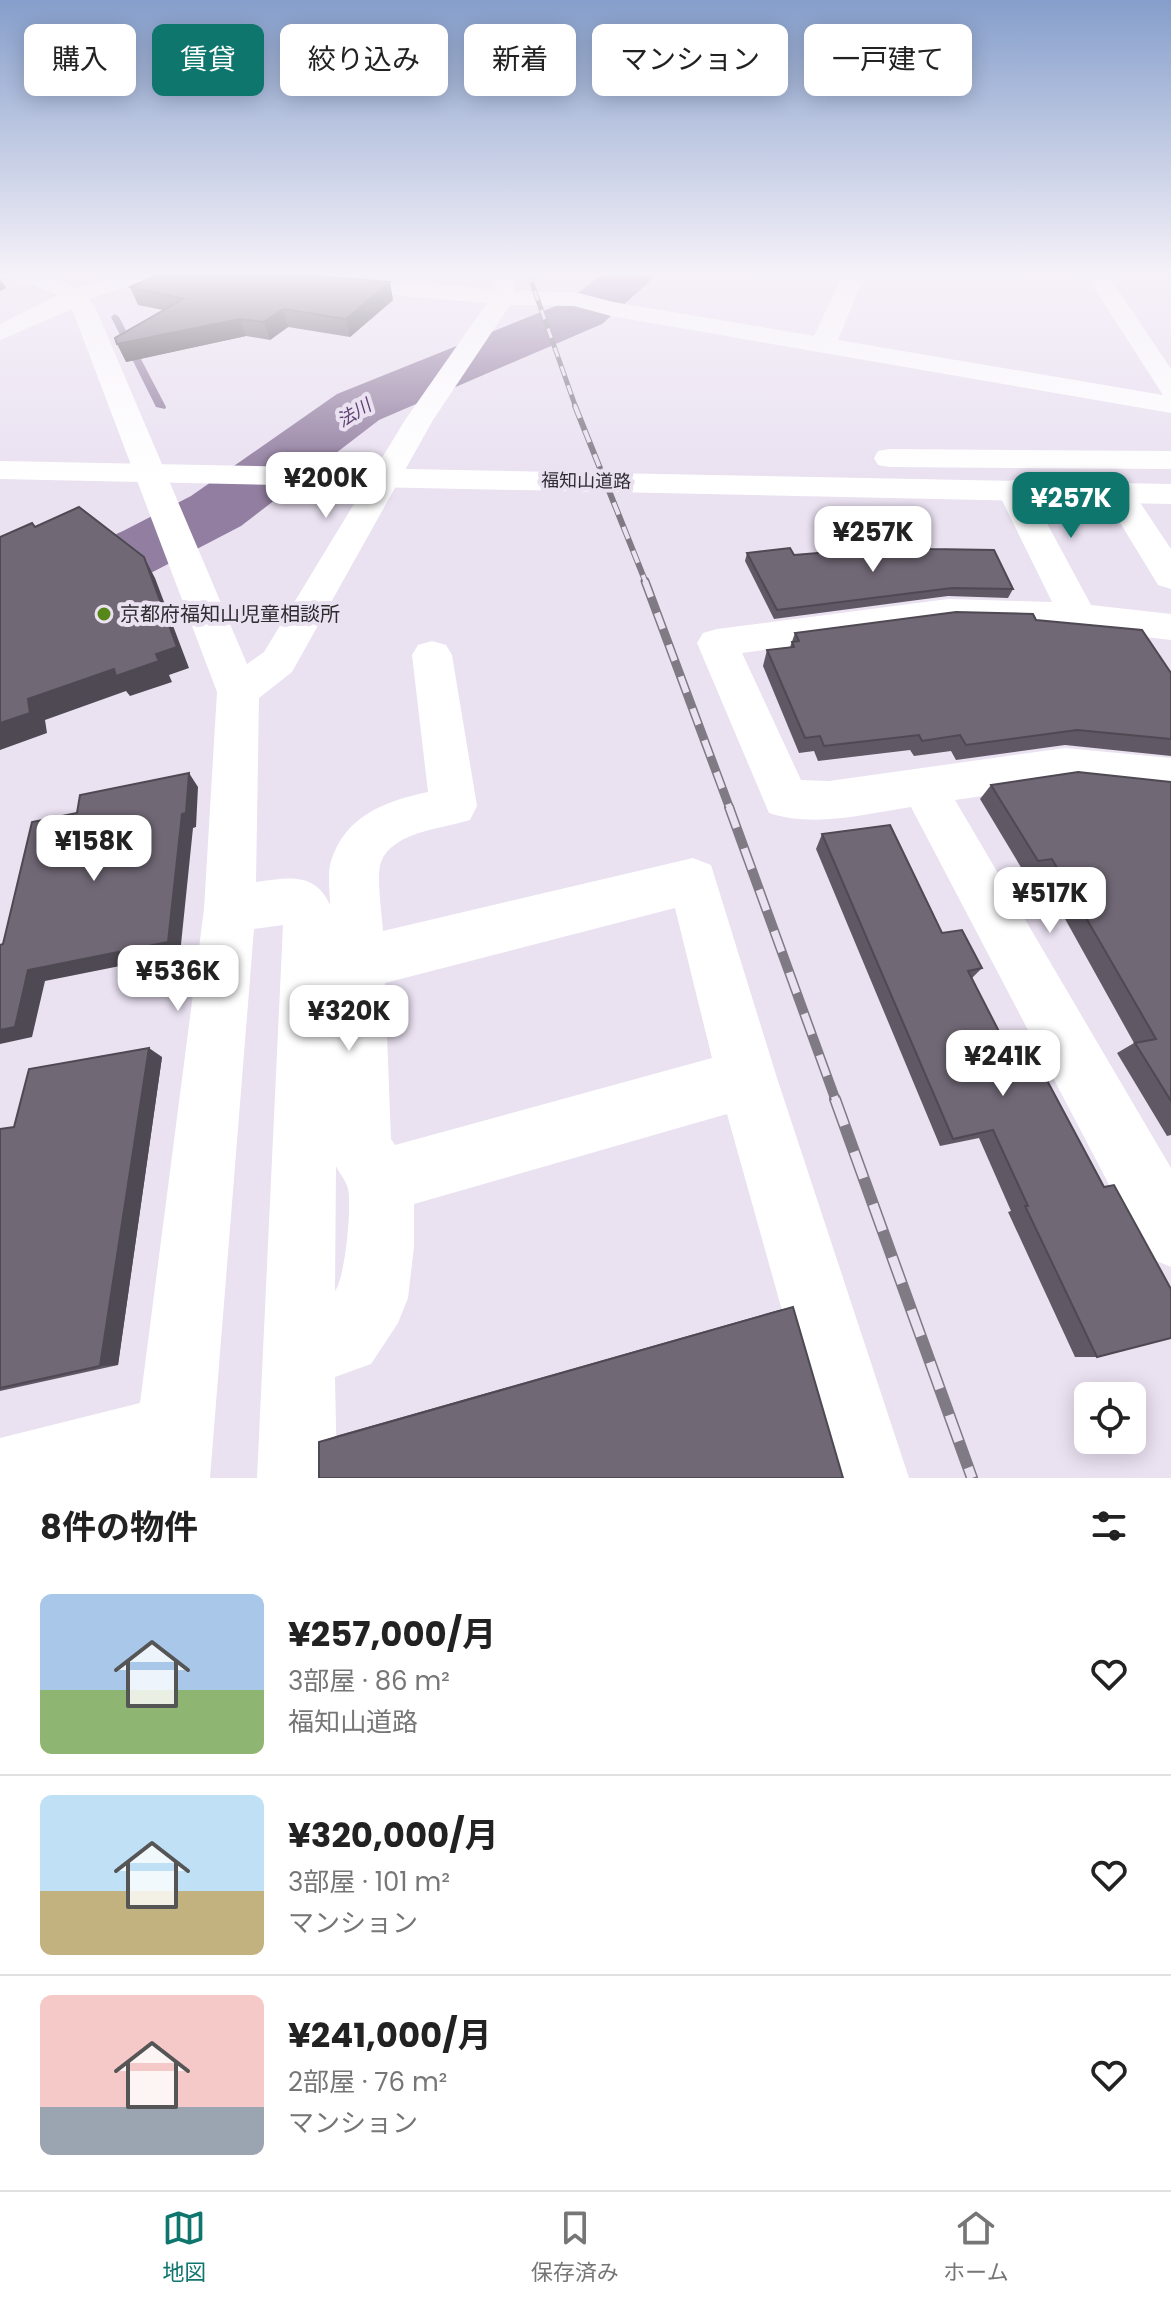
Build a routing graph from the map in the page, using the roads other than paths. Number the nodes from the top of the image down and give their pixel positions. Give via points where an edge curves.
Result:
1 (96, 341) edge
2 (471, 341) edge
3 (799, 341) edge
4 (825, 341) edge
5 (1140, 341) edge
6 (823, 345) junction
7 (1171, 389) edge
8 (1171, 405) edge
9 (114, 443) dead end
10 (176, 444) dead end
11 (377, 449) dead end
12 (437, 450) dead end
13 (859, 457) dead end
14 (1171, 460) edge
15 (0, 472) edge
16 (1013, 490) junction
17 (1118, 493) junction
18 (1171, 494) edge
19 (1171, 577) edge
20 (1078, 616) junction
21 (1171, 627) edge
22 (432, 655) dead end
23 (238, 692) junction
24 (1171, 777) edge
25 (923, 786) junction
26 (230, 909) junction
27 (359, 963) junction
28 (747, 1078) junction
29 (381, 1181) junction
30 (1171, 1233) edge
31 (298, 1351) junction
32 (172, 1456) edge
33 (0, 1478) edge
34 (297, 1478) edge
35 (869, 1478) edge

1 - 23 main road
2 - 23 main road via 278,662
3 - 6 main road
4 - 6 main road
5 - 7 main road
6 - 8 main road
9 - 10 main road
11 - 12 main road
13 - 14 main road
15 - 16 main road, 福知山道路
16 - 17 main road, 福知山道路
16 - 20 main road
17 - 18 main road, 福知山道路
17 - 19 main road
20 - 21 main road
20 - 25 main road via 948,612 717,643 786,799 829,800
22 - 27 main road via 453,806 391,822 363,844 355,863
23 - 26 main road
24 - 25 main road via 1065,766
25 - 30 main road
26 - 31 main road via 296,900 306,910 311,935
26 - 32 main road
27 - 28 main road via 693,881
27 - 29 main road via 360,1148
28 - 29 main road
28 - 35 main road
29 - 31 main road via 373,1298 345,1338
31 - 34 main road
32 - 33 main road

